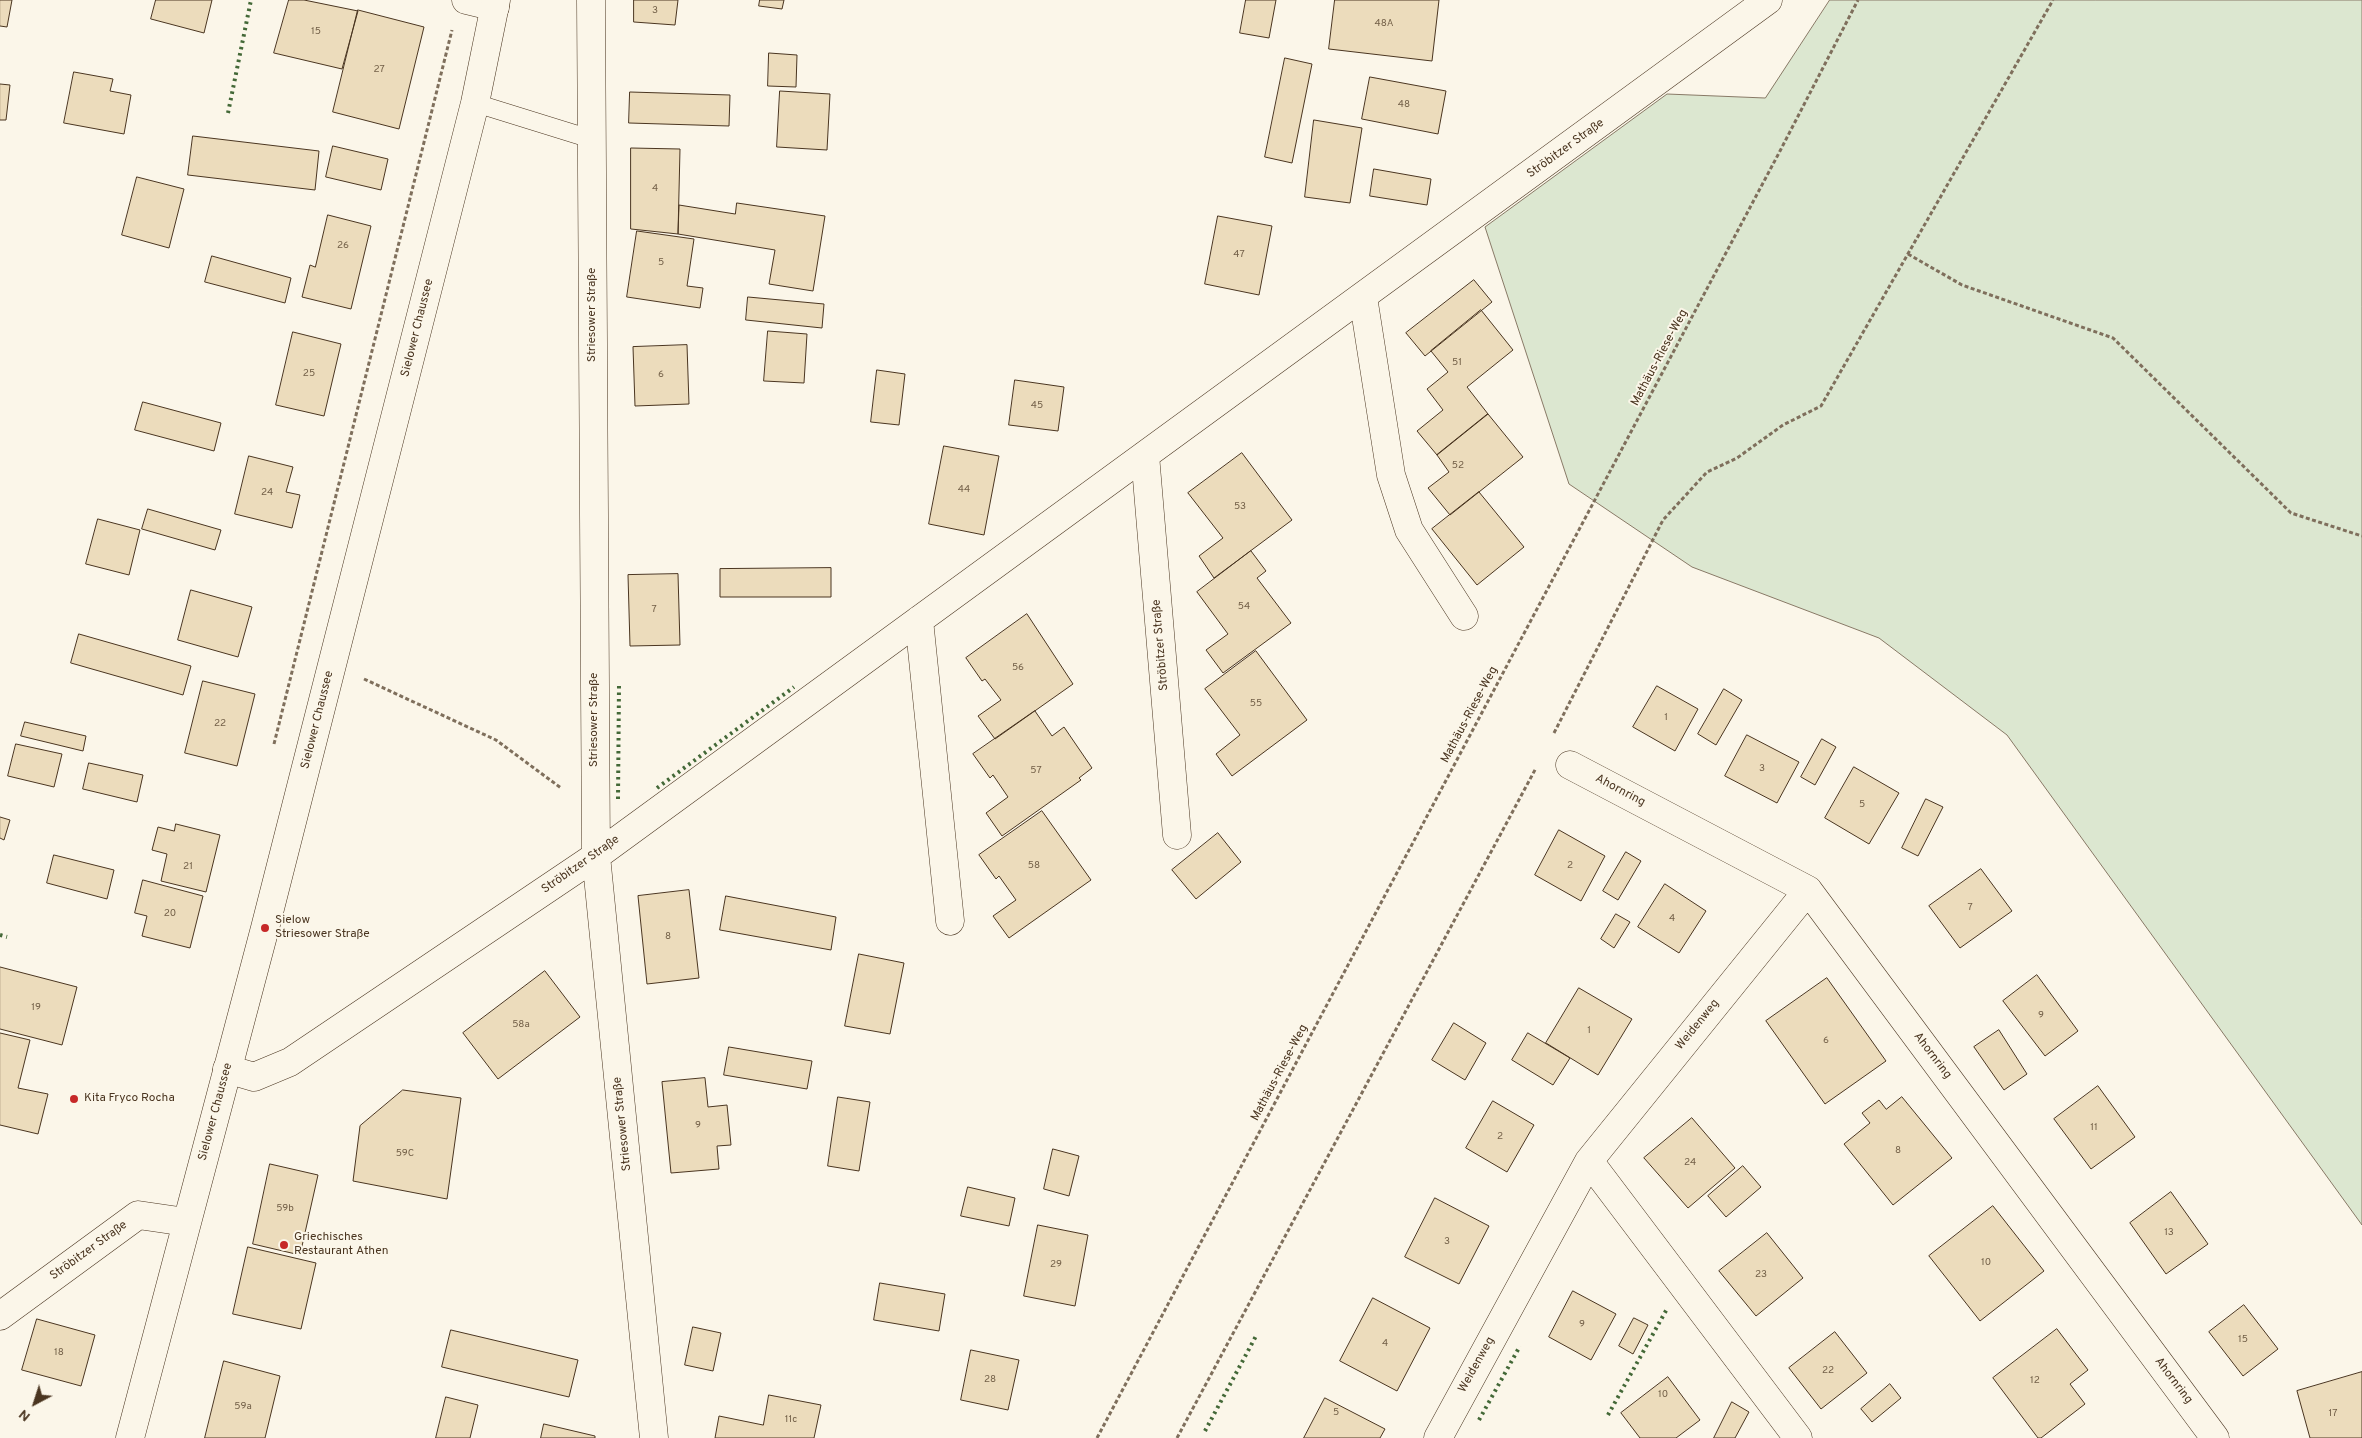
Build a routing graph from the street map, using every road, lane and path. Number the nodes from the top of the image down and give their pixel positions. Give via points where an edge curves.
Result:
1 (466, 0) edge
2 (591, 0) edge
3 (1768, 0) edge
4 (1858, 0) edge
5 (2053, 0) edge
6 (496, 3) edge
7 (475, 103) junction
8 (592, 139) junction
9 (1908, 254) junction
10 (1363, 296) junction
11 (1145, 455) junction
12 (2362, 536) edge
13 (1464, 616) dead end
14 (919, 620) junction
15 (332, 666) junction
16 (1552, 736) dead end
17 (1539, 762) dead end
18 (1570, 764) dead end
19 (596, 814) junction
20 (1177, 836) dead end
21 (596, 856) junction
22 (1808, 890) junction
23 (950, 921) dead end
24 (227, 1069) junction
25 (1588, 1161) junction
26 (186, 1222) junction
27 (0, 1316) edge
28 (130, 1438) edge
29 (654, 1438) edge
30 (1097, 1438) edge
31 (1178, 1438) edge
32 (1438, 1438) edge
33 (1798, 1438) edge
34 (2215, 1438) edge

1 - 6 street
2 - 8 street, Striesower Straße
3 - 10 street, Ströbitzer Straße
4 - 30 path, Mathäus-Riese-Weg
5 - 9 path
6 - 7 street, Sielower Chaussee
7 - 8 lane
7 - 15 street, Sielower Chaussee
8 - 19 street, Striesower Straße
9 - 12 path via 1962,285 2113,338 2291,513
9 - 16 path via 1821,406 1783,425 1737,458 1707,472 1663,520
10 - 11 street, Ströbitzer Straße
10 - 13 street via 1391,475 1409,530
11 - 14 street, Ströbitzer Straße
11 - 20 street, Ströbitzer Straße
14 - 21 street, Ströbitzer Straße
14 - 23 street
15 - 19 path via 496,740
15 - 24 street, Sielower Chaussee
17 - 31 path
18 - 22 street, Ahornring
19 - 21 street, Striesower Straße
21 - 24 street, Ströbitzer Straße via 290,1062 254,1077
21 - 29 street, Striesower Straße
22 - 25 street, Weidenweg
22 - 34 street, Ahornring
24 - 26 street, Sielower Chaussee
25 - 32 street, Weidenweg
25 - 33 street
26 - 27 street, Ströbitzer Straße via 138,1215
26 - 28 street, Sielower Chaussee

